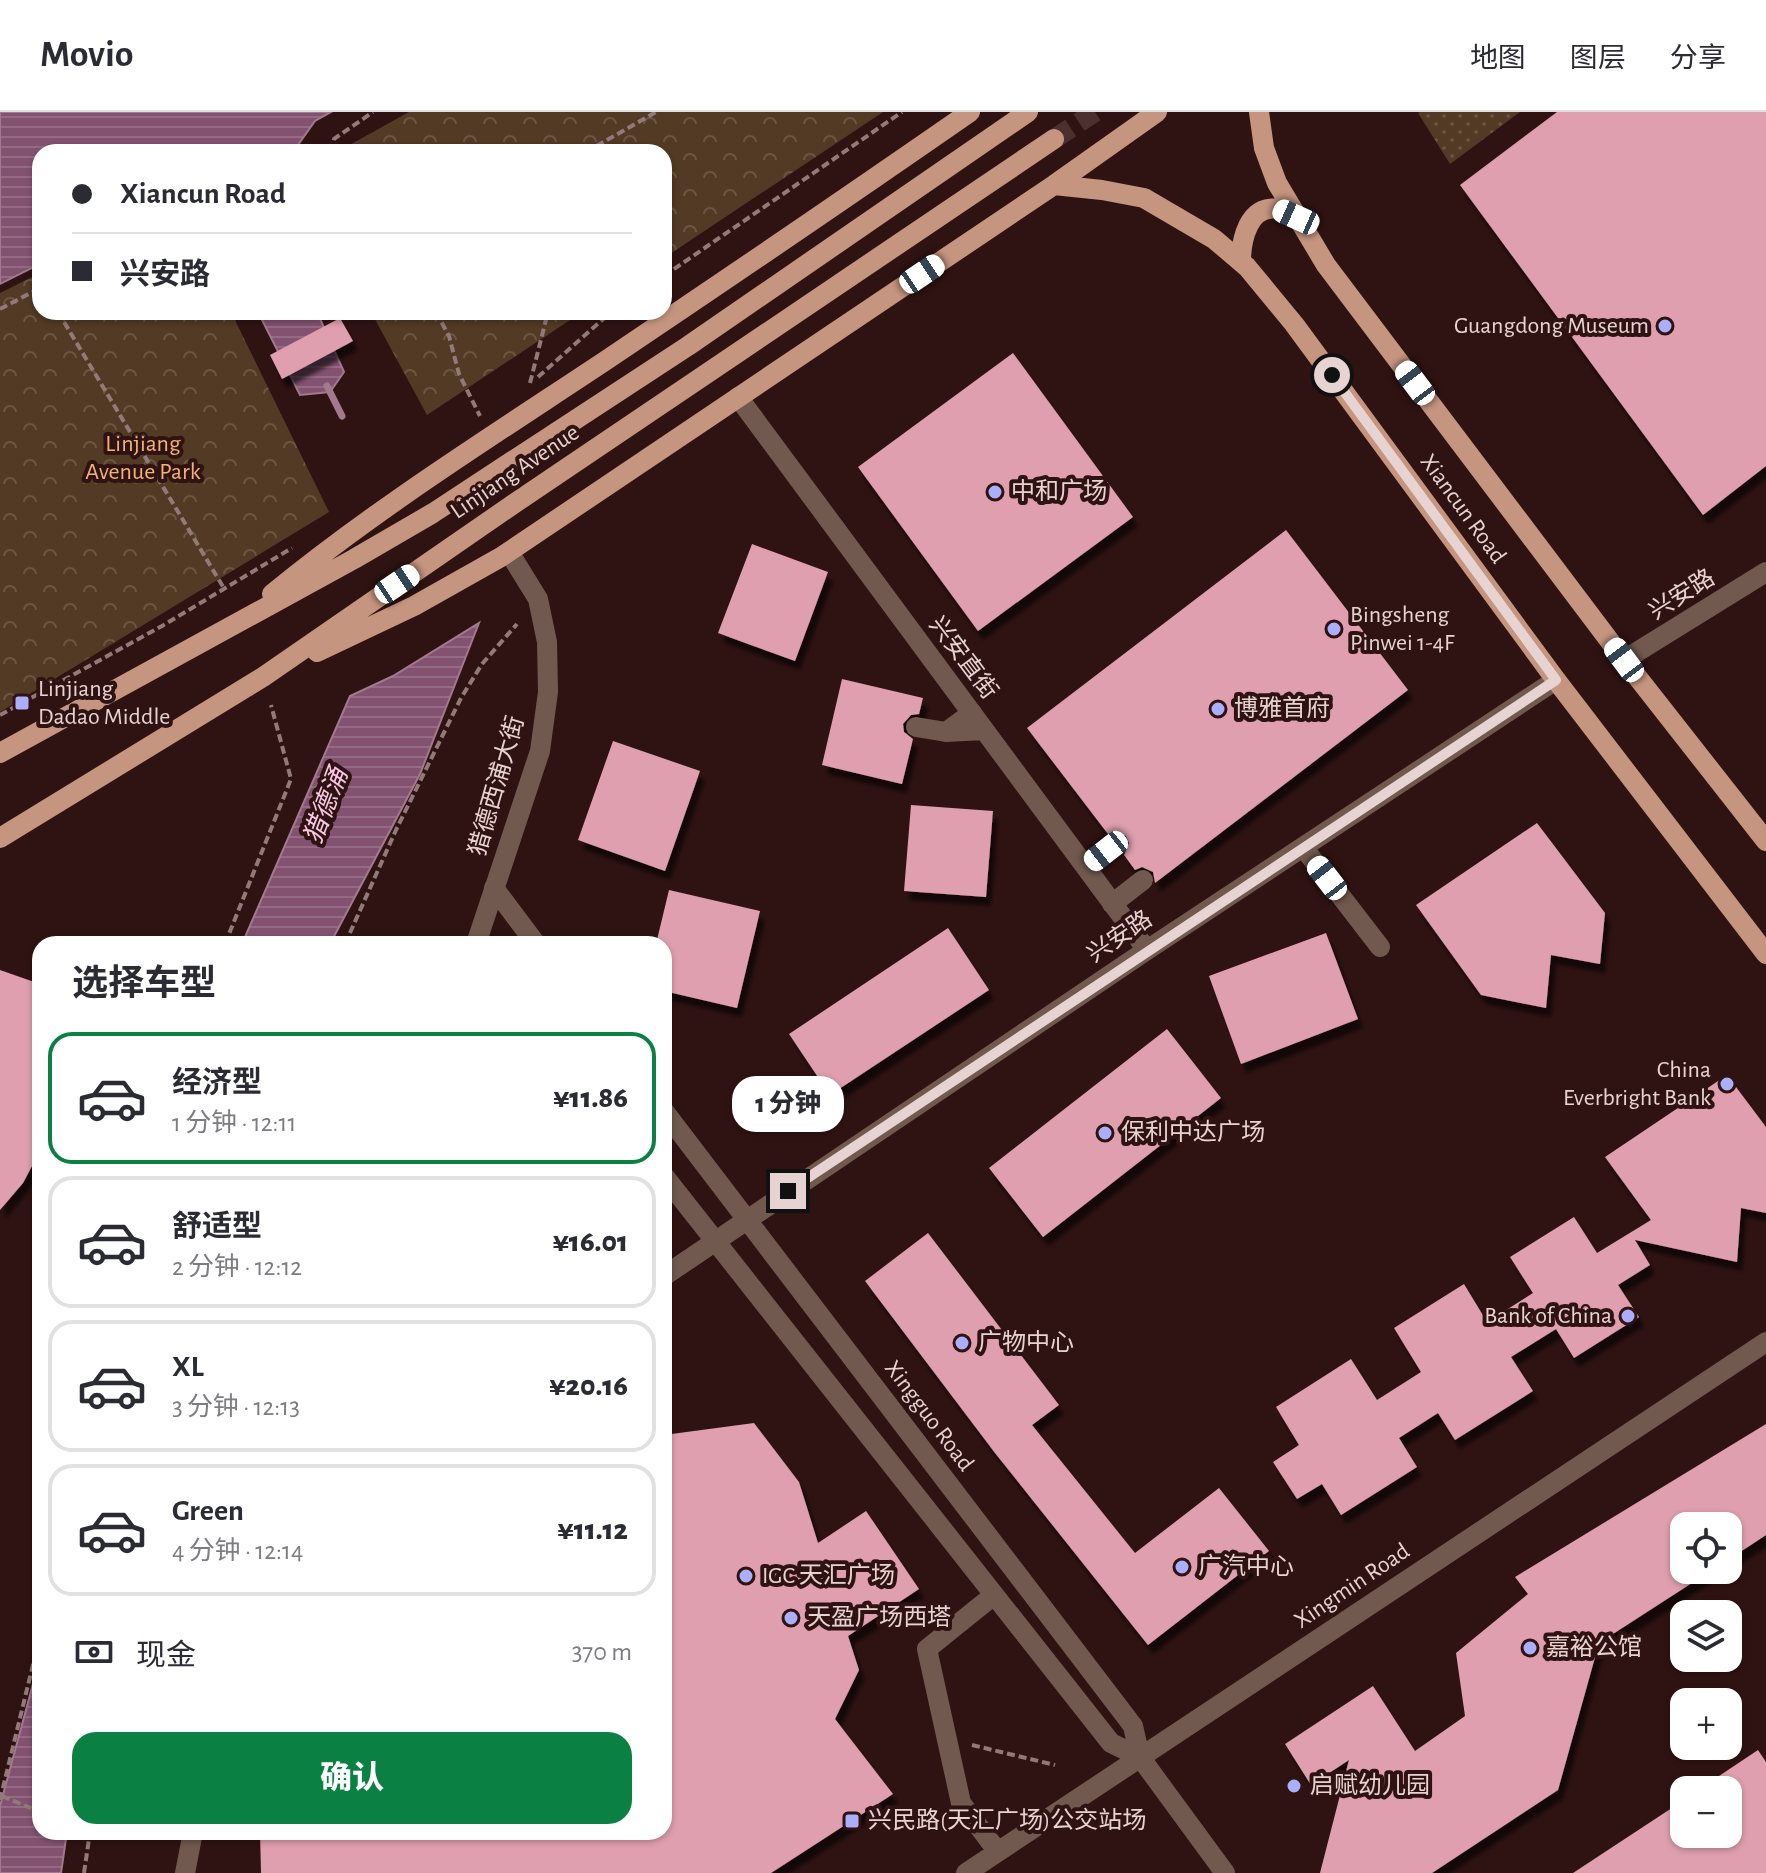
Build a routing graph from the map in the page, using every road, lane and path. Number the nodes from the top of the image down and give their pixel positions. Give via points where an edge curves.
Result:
1 (373, 112) edge
2 (656, 112) edge
3 (902, 112) edge
4 (970, 112) edge
5 (1028, 112) edge
6 (1157, 112) edge
7 (1259, 112) edge
8 (1142, 120) edge
9 (1054, 139) tunnel mouth
10 (333, 144) edge
11 (600, 144) edge
12 (1054, 185) junction
13 (1296, 217) junction
14 (1241, 262) junction
15 (672, 270) edge
16 (32, 292) edge
17 (0, 309) edge
18 (672, 317) edge
19 (63, 320) edge
20 (440, 320) edge
21 (546, 320) edge
22 (602, 320) edge
23 (667, 320) edge
24 (738, 397) junction
25 (486, 425) dead end
26 (303, 541) dead end
27 (509, 552) junction
28 (1766, 572) edge
29 (225, 590) junction
30 (235, 624) junction
31 (517, 624) dead end
32 (1624, 660) junction
33 (263, 677) junction
34 (1556, 680) junction
35 (271, 705) dead end
36 (0, 715) edge
37 (978, 721) junction
38 (916, 727) dead end
39 (0, 753) edge
40 (0, 838) edge
41 (1766, 841) edge
42 (1116, 844) dead end
43 (1303, 847) junction
44 (1086, 867) junction
45 (1143, 880) dead end
46 (494, 888) junction
47 (1112, 904) junction
48 (228, 936) edge
49 (349, 936) edge
50 (480, 936) edge
51 (530, 936) edge
52 (1380, 947) dead end
53 (1147, 950) junction
54 (1766, 954) edge
55 (672, 1121) edge
56 (672, 1186) edge
57 (747, 1219) junction
58 (716, 1242) junction
59 (672, 1271) edge
60 (1766, 1342) edge
61 (994, 1595) junction
62 (32, 1669) edge
63 (947, 1740) junction
64 (1140, 1757) junction
65 (1055, 1765) dead end
66 (1, 1798) edge
67 (32, 1809) edge
68 (88, 1840) edge
69 (191, 1840) edge
70 (998, 1852) junction
71 (84, 1873) edge
72 (185, 1873) edge
73 (966, 1873) edge
74 (1225, 1873) edge

1 - 10 path
2 - 11 path
3 - 15 path
4 - 18 main road
5 - 30 main road, Linjiang Avenue via 550,438 433,513
6 - 8 main road
7 - 13 main road, Xiancun Road via 1264,148
8 - 12 main road
9 - 33 main road, Linjiang Avenue
12 - 14 main road, Xiancun Road via 1144,198 1214,239
12 - 24 main road
13 - 14 main road via 1277,209 1255,217 1242,240
13 - 32 main road, Xiancun Road via 1326,265
14 - 34 main road, Xiancun Road via 1294,324
16 - 17 path
19 - 29 path
20 - 25 path via 459,374
21 - 22 path via 530,384
23 - 30 main road via 334,544
24 - 27 main road
24 - 37 street, 兴安直街
26 - 29 path
27 - 33 main road via 414,606
27 - 46 street, 猎德西浦大街 via 538,599 547,642 548,692 540,751
28 - 32 street, 兴安路
29 - 36 path
30 - 39 main road, Linjiang Avenue
31 - 49 path via 461,698
32 - 41 main road, Xiancun Road
33 - 40 main road, Linjiang Avenue
34 - 43 street, 兴安路
34 - 54 main road, Xiancun Road
35 - 48 path via 291,779
37 - 38 street via 946,732
37 - 44 street, 兴安直街
42 - 44 street
43 - 52 street
43 - 53 street, 兴安路
44 - 47 street, 兴安直街
45 - 47 street
46 - 50 street, 猎德西浦大街
46 - 51 street
47 - 53 street, 兴安直街
53 - 57 street, 兴安路
55 - 57 street, Xingguo Road
56 - 58 street, Xingguo Road
57 - 58 street, 兴安路
57 - 64 street, Xingguo Road via 1133,1726
58 - 59 street, 兴安路
58 - 61 street, Xingguo Road
60 - 64 street, Xingmin Road
61 - 63 street via 927,1649
61 - 64 street, Xingguo Road via 1111,1743
62 - 66 path
63 - 65 path
63 - 70 street via 961,1803
64 - 70 street, Xingmin Road
64 - 74 street, Xingguo Road
66 - 67 path
68 - 71 path
69 - 72 street
70 - 73 street, Xingmin Road

